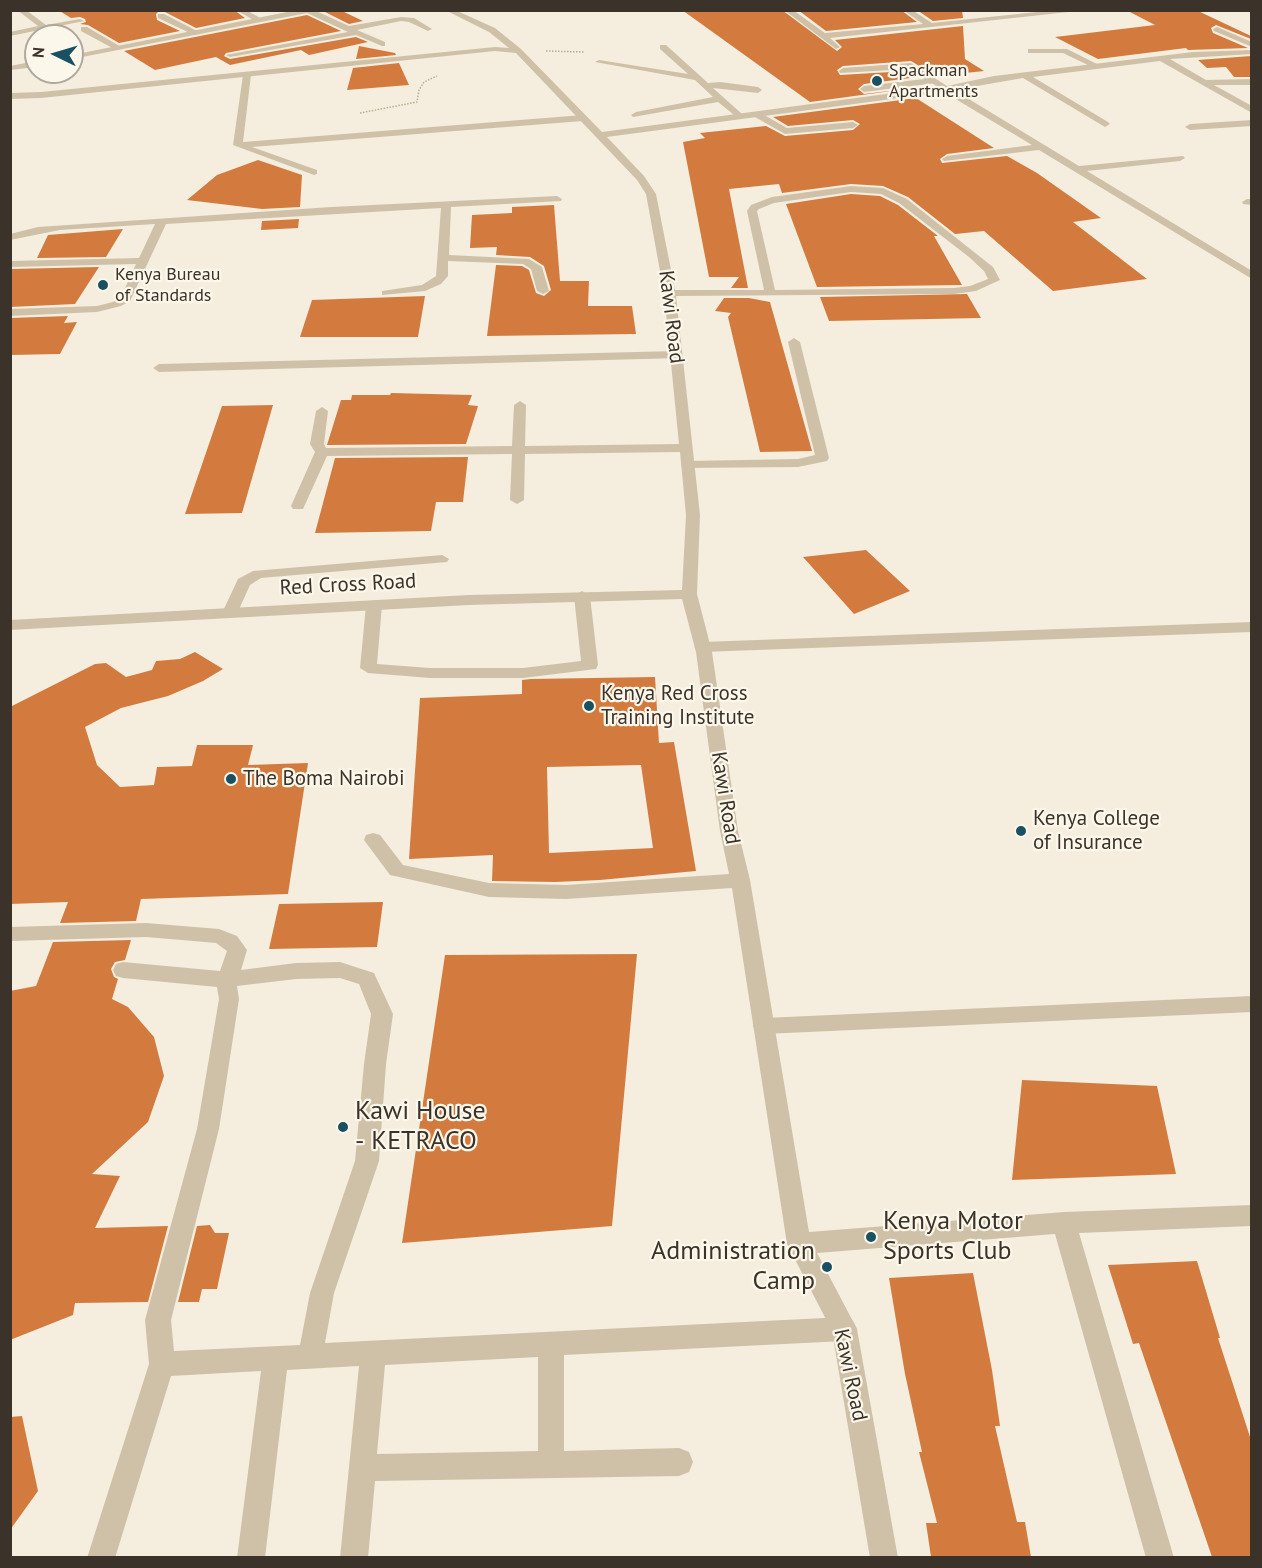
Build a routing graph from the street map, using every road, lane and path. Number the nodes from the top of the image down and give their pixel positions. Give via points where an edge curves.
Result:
1 (20, 10) edge
2 (239, 10) edge
3 (448, 10) edge
4 (788, 10) edge
5 (906, 10) edge
6 (1084, 10) edge
7 (308, 11) edge
8 (1052, 12) edge
9 (161, 16) dead end
10 (32, 19) junction
11 (21, 20) dead end
12 (261, 21) junction
13 (39, 24) edge
14 (84, 26) edge
15 (932, 26) junction
16 (428, 28) dead end
17 (1217, 29) dead end
18 (352, 31) junction
19 (196, 33) junction
20 (823, 36) junction
21 (382, 44) dead end
22 (1251, 45) edge
23 (663, 46) dead end
24 (836, 47) dead end
25 (119, 48) junction
26 (518, 51) junction
27 (1031, 51) dead end
28 (1251, 52) edge
29 (84, 55) edge
30 (230, 55) dead end
31 (1162, 59) junction
32 (599, 62) dead end
33 (1097, 66) junction
34 (843, 71) dead end
35 (444, 73) dead end
36 (247, 75) junction
37 (1024, 75) junction
38 (696, 78) junction
39 (933, 81) junction
40 (1207, 82) junction
41 (1251, 82) edge
42 (704, 86) junction
43 (864, 89) dead end
44 (946, 89) junction
45 (758, 90) dead end
46 (10, 96) edge
47 (719, 99) junction
48 (1251, 110) edge
49 (756, 114) junction
50 (352, 115) dead end
51 (636, 115) dead end
52 (739, 116) junction
53 (583, 118) junction
54 (1251, 123) edge
55 (1106, 124) dead end
56 (853, 125) dead end
57 (1190, 127) dead end
58 (600, 135) junction
59 (238, 145) junction
60 (1041, 147) junction
61 (1180, 158) dead end
62 (947, 159) dead end
63 (1076, 169) junction
64 (314, 172) dead end
65 (557, 199) dead end
66 (446, 205) junction
67 (161, 222) junction
68 (10, 237) edge
69 (10, 255) edge
70 (443, 258) junction
71 (142, 261) junction
72 (90, 262) junction
73 (10, 264) edge
74 (1251, 276) edge
75 (543, 291) dead end
76 (386, 292) dead end
77 (770, 292) junction
78 (670, 293) junction
79 (10, 313) edge
80 (794, 342) dead end
81 (676, 355) junction
82 (159, 368) dead end
83 (520, 405) dead end
84 (322, 411) dead end
85 (686, 447) junction
86 (518, 449) junction
87 (322, 452) junction
88 (688, 465) junction
89 (517, 500) dead end
90 (298, 506) dead end
91 (442, 560) dead end
92 (688, 594) junction
93 (582, 596) junction
94 (374, 605) junction
95 (230, 613) junction
96 (10, 625) edge
97 (1251, 627) edge
98 (702, 647) junction
99 (373, 840) dead end
100 (740, 880) junction
101 (10, 934) edge
102 (123, 970) dead end
103 (225, 980) junction
104 (1251, 1004) edge
105 (764, 1026) junction
106 (1251, 1215) edge
107 (1064, 1223) junction
108 (799, 1244) junction
109 (844, 1329) junction
110 (551, 1344) junction
111 (373, 1354) junction
112 (309, 1357) junction
113 (275, 1359) junction
114 (162, 1364) junction
115 (679, 1462) dead end
116 (551, 1464) junction
117 (363, 1468) junction
118 (101, 1557) edge
119 (251, 1557) edge
120 (354, 1557) edge
121 (884, 1557) edge
122 (1160, 1557) edge

1 - 10 street
2 - 12 street
3 - 26 street, Kawi Road via 492,30
4 - 20 street
5 - 15 street
6 - 8 street
7 - 12 street
7 - 18 street
8 - 15 street
9 - 19 street
10 - 11 street
10 - 13 street
12 - 19 street
14 - 25 street
15 - 20 street
16 - 18 street via 401,19
17 - 22 street
18 - 21 street
18 - 30 street
19 - 25 street
20 - 24 street
23 - 38 street
25 - 29 street
26 - 36 street via 495,50
26 - 53 street, Kawi Road
27 - 33 street via 1064,51
28 - 31 street
31 - 33 street
31 - 40 street
32 - 38 street
33 - 37 street
34 - 39 street via 904,65
35 - 50 path via 424,82 417,102
36 - 46 street
36 - 59 street
37 - 44 street
37 - 55 street
38 - 42 street
39 - 43 street
39 - 44 street
40 - 41 street
40 - 48 street
42 - 45 street
42 - 47 street
44 - 49 street
44 - 60 street
47 - 51 street
47 - 52 street
49 - 52 street
49 - 56 street via 785,132
52 - 58 street
53 - 58 street, Kawi Road
53 - 59 street
54 - 57 street
58 - 78 street, Kawi Road via 651,194
59 - 64 street
60 - 62 street
60 - 63 street
61 - 63 street
63 - 74 street
65 - 66 street
66 - 67 street
66 - 70 street
67 - 68 street via 60,227
67 - 71 street
69 - 72 street via 87,252 93,255
70 - 75 street via 525,261 536,267
70 - 76 street via 442,276 437,282 415,290
71 - 72 street
71 - 79 street via 126,299 117,304 98,309
72 - 73 street
77 - 77 street via 954,291 994,280 989,269 973,255 897,197 883,191 851,189 771,200 755,207 752,212
77 - 78 street
78 - 81 street, Kawi Road
80 - 88 street via 822,458 798,464
81 - 82 street
81 - 85 street, Kawi Road
83 - 86 street
84 - 87 street via 317,444
85 - 86 street
85 - 88 street, Kawi Road
86 - 87 street
86 - 89 street
87 - 90 street
88 - 92 street, Kawi Road via 693,515
91 - 95 street via 258,574 243,582
92 - 93 street, Red Cross Road
92 - 98 street, Kawi Road
93 - 94 street, Red Cross Road
93 - 94 street via 590,665 523,673 368,668
94 - 95 street, Red Cross Road
95 - 96 street, Red Cross Road
97 - 98 street
98 - 100 street, Kawi Road
99 - 100 street via 397,870 489,890 566,892
100 - 105 street, Kawi Road
101 - 103 street via 146,930 219,936 237,950
102 - 103 street
103 - 112 street via 340,970 367,979 382,1014 367,1161 322,1293
103 - 114 street via 229,999 208,1129 158,1320
104 - 105 street
105 - 108 street, Kawi Road
106 - 107 street
107 - 108 street
107 - 122 street
108 - 109 street, Kawi Road
109 - 110 street
109 - 121 street, Kawi Road
110 - 111 street
110 - 116 street
111 - 112 street
111 - 117 street
112 - 113 street
113 - 114 street
113 - 119 street
114 - 118 street
115 - 116 street
116 - 117 street
117 - 120 street

